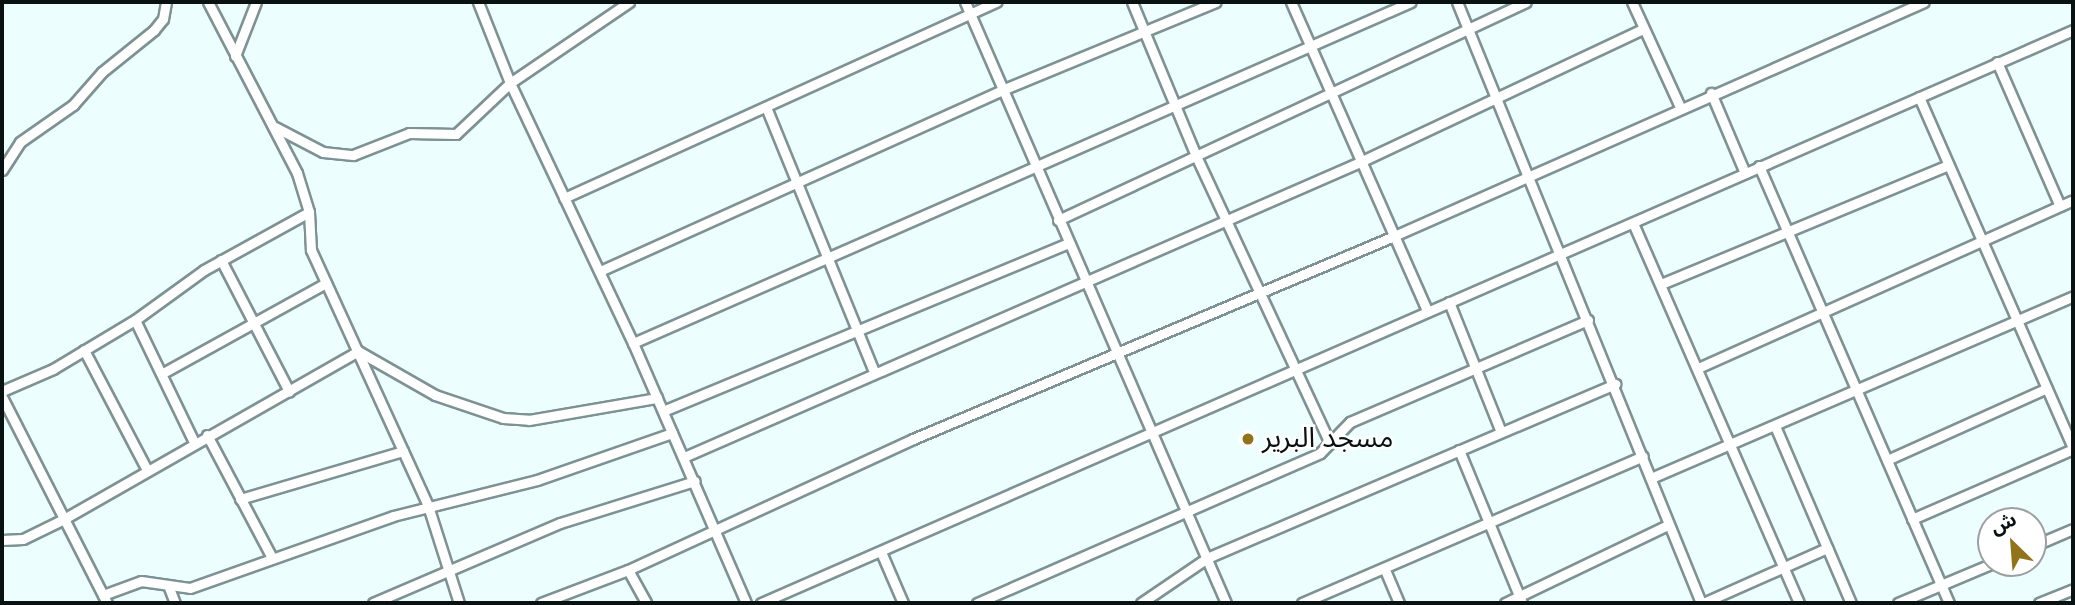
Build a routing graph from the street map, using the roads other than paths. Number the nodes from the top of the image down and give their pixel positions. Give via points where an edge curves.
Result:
1 (166, 2) edge
2 (208, 2) edge
3 (256, 2) edge
4 (478, 2) edge
5 (629, 2) edge
6 (965, 2) edge
7 (997, 2) edge
8 (1132, 2) edge
9 (1216, 2) edge
10 (1292, 2) edge
11 (1411, 2) edge
12 (1457, 2) edge
13 (1526, 2) edge
14 (1632, 2) edge
15 (1924, 2) edge
16 (970, 12) junction
17 (1467, 26) junction
18 (1643, 29) junction
19 (1144, 30) junction
20 (2073, 30) edge
21 (1311, 48) junction
22 (235, 56) junction
23 (1997, 62) junction
24 (510, 83) junction
25 (1002, 90) junction
26 (1330, 90) junction
27 (1711, 93) junction
28 (1919, 97) junction
29 (1497, 98) junction
30 (766, 107) junction
31 (1176, 107) junction
32 (1680, 107) junction
33 (272, 125) junction
34 (1196, 156) junction
35 (1360, 162) junction
36 (1036, 165) junction
37 (1948, 165) junction
38 (1759, 166) junction
39 (2, 170) edge
40 (1745, 173) junction
41 (1529, 177) junction
42 (796, 181) junction
43 (564, 198) junction
44 (2073, 200) edge
45 (2060, 206) junction
46 (309, 212) junction
47 (1225, 219) junction
48 (1058, 220) junction
49 (1633, 223) junction
50 (1789, 235) junction
51 (1394, 236) junction
52 (1982, 241) junction
53 (1069, 243) junction
54 (1561, 254) junction
55 (827, 255) junction
56 (221, 260) junction
57 (600, 271) junction
58 (1085, 281) junction
59 (326, 283) junction
60 (1661, 284) junction
61 (1259, 292) junction
62 (2073, 296) edge
63 (1449, 302) junction
64 (1427, 311) junction
65 (1823, 314) junction
66 (135, 320) junction
67 (1588, 320) junction
68 (2017, 321) junction
69 (256, 322) junction
70 (857, 329) junction
71 (633, 343) junction
72 (84, 350) junction
73 (358, 351) junction
74 (1117, 354) junction
75 (1294, 368) junction
76 (1698, 368) junction
77 (874, 372) junction
78 (1475, 372) junction
79 (163, 373) junction
80 (1615, 384) junction
81 (2047, 388) junction
82 (1856, 390) junction
83 (2, 391) edge
84 (289, 391) junction
85 (2, 397) edge
86 (657, 398) junction
87 (663, 411) junction
88 (1774, 425) junction
89 (1152, 432) junction
90 (1501, 432) junction
91 (672, 433) junction
92 (207, 435) junction
93 (194, 442) junction
94 (1330, 443) junction
95 (1731, 443) junction
96 (2073, 449) edge
97 (1458, 450) junction
98 (403, 451) junction
99 (1643, 456) junction
100 (684, 457) junction
101 (1887, 460) junction
102 (147, 470) junction
103 (1651, 478) junction
104 (695, 481) junction
105 (240, 499) junction
106 (428, 506) junction
107 (1188, 509) junction
108 (1912, 519) junction
109 (62, 520) junction
110 (1490, 524) junction
111 (1668, 526) junction
112 (716, 528) junction
113 (2073, 529) edge
114 (2, 540) edge
115 (2047, 540) edge
116 (1827, 548) junction
117 (881, 552) junction
118 (272, 558) junction
119 (1207, 558) junction
120 (449, 568) junction
121 (1783, 568) junction
122 (628, 570) junction
123 (1385, 570) junction
124 (1977, 570) edge
125 (168, 585) junction
126 (1941, 585) junction
127 (2073, 589) edge
128 (105, 599) edge
129 (1521, 600) edge
130 (175, 603) edge
131 (373, 603) edge
132 (459, 603) edge
133 (541, 603) edge
134 (646, 603) edge
135 (746, 603) edge
136 (761, 603) edge
137 (903, 603) edge
138 (977, 603) edge
139 (1141, 603) edge
140 (1226, 603) edge
141 (1302, 603) edge
142 (1399, 603) edge
143 (1505, 603) edge
144 (1702, 603) edge
145 (1798, 603) edge
146 (1851, 603) edge
147 (1898, 603) edge
148 (1949, 603) edge
149 (2039, 603) edge

1 - 39 street via 163,19 154,30 102,72 73,105 20,142
2 - 22 street
3 - 22 street
4 - 24 street
5 - 24 street
6 - 16 street
7 - 16 street
8 - 19 street
9 - 19 street
10 - 21 street
11 - 21 street
12 - 17 street
13 - 17 street
14 - 18 street
15 - 27 street
16 - 25 street
16 - 30 street
17 - 26 street
17 - 29 street
18 - 29 street
18 - 32 street
19 - 25 street
19 - 31 street
20 - 23 street
21 - 26 street
21 - 31 street
22 - 33 street
23 - 28 street
23 - 45 street
24 - 33 street via 456,134 416,132 353,155 323,152
24 - 43 street
25 - 36 street
25 - 42 street
26 - 34 street
26 - 35 street
27 - 32 street
27 - 40 street
28 - 37 street
28 - 38 street
29 - 35 street
29 - 41 street
30 - 42 street
30 - 43 street
31 - 34 street
31 - 36 street
32 - 41 street
33 - 46 street via 297,173
34 - 47 street
34 - 48 street
35 - 47 street
35 - 51 street
36 - 48 street
36 - 55 street
37 - 50 street
37 - 52 street
38 - 40 street
38 - 50 street
40 - 49 street
41 - 51 street
41 - 54 street
42 - 55 street
42 - 57 street
43 - 57 street
44 - 45 street
45 - 52 street
46 - 56 street
46 - 59 street via 311,250
47 - 58 street
47 - 61 street
48 - 53 street
49 - 54 street
49 - 60 street
50 - 60 street
50 - 65 street
51 - 61 street
51 - 64 street
52 - 65 street
52 - 68 street
53 - 58 street
53 - 70 street
54 - 63 street
54 - 67 street
55 - 70 street
55 - 71 street
56 - 66 street
56 - 69 street
57 - 71 street
58 - 74 street
58 - 77 street
59 - 69 street
59 - 73 street
60 - 76 street
61 - 74 street
61 - 75 street
62 - 68 street
63 - 64 street
63 - 78 street
64 - 75 street
65 - 76 street
65 - 82 street
66 - 72 street
66 - 79 street
67 - 78 street
67 - 80 street
68 - 81 street
68 - 82 street
69 - 79 street
69 - 84 street
70 - 77 street
70 - 87 street
71 - 86 street
72 - 83 street
72 - 102 street
73 - 84 street
73 - 86 street via 435,395 503,418 528,420
73 - 98 street
74 - 89 street
74 - 112 street
75 - 89 street
75 - 94 street
76 - 95 street
77 - 100 street
78 - 90 street
78 - 94 street via 1350,422
79 - 93 street
80 - 90 street
80 - 99 street
81 - 96 street
81 - 101 street
82 - 88 street
82 - 101 street
84 - 92 street
85 - 109 street
86 - 87 street
87 - 91 street
88 - 95 street
88 - 116 street
89 - 107 street
89 - 117 street
90 - 97 street
91 - 100 street
91 - 106 street via 537,480
92 - 93 street
92 - 105 street
93 - 102 street
94 - 107 street via 1320,453
95 - 103 street
95 - 121 street
96 - 108 street
97 - 110 street
97 - 119 street
98 - 105 street
98 - 106 street
99 - 103 street
99 - 110 street
100 - 104 street
101 - 108 street
102 - 109 street
103 - 111 street
104 - 112 street
104 - 120 street via 560,523
105 - 118 street
106 - 118 street
106 - 120 street
107 - 119 street
107 - 138 street
108 - 126 street
109 - 114 street via 23,539
109 - 128 street
110 - 123 street
110 - 129 street
111 - 129 street
111 - 144 street
112 - 122 street
112 - 135 street
113 - 115 street
116 - 121 street
116 - 146 street
117 - 136 street
117 - 137 street
118 - 125 street via 190,588
119 - 139 street
119 - 140 street
120 - 131 street
120 - 132 street
121 - 144 street
121 - 145 street
122 - 133 street
122 - 134 street
123 - 141 street
123 - 142 street
124 - 126 street
125 - 128 street via 141,581
125 - 130 street
126 - 147 street
126 - 148 street
127 - 149 street
129 - 143 street

